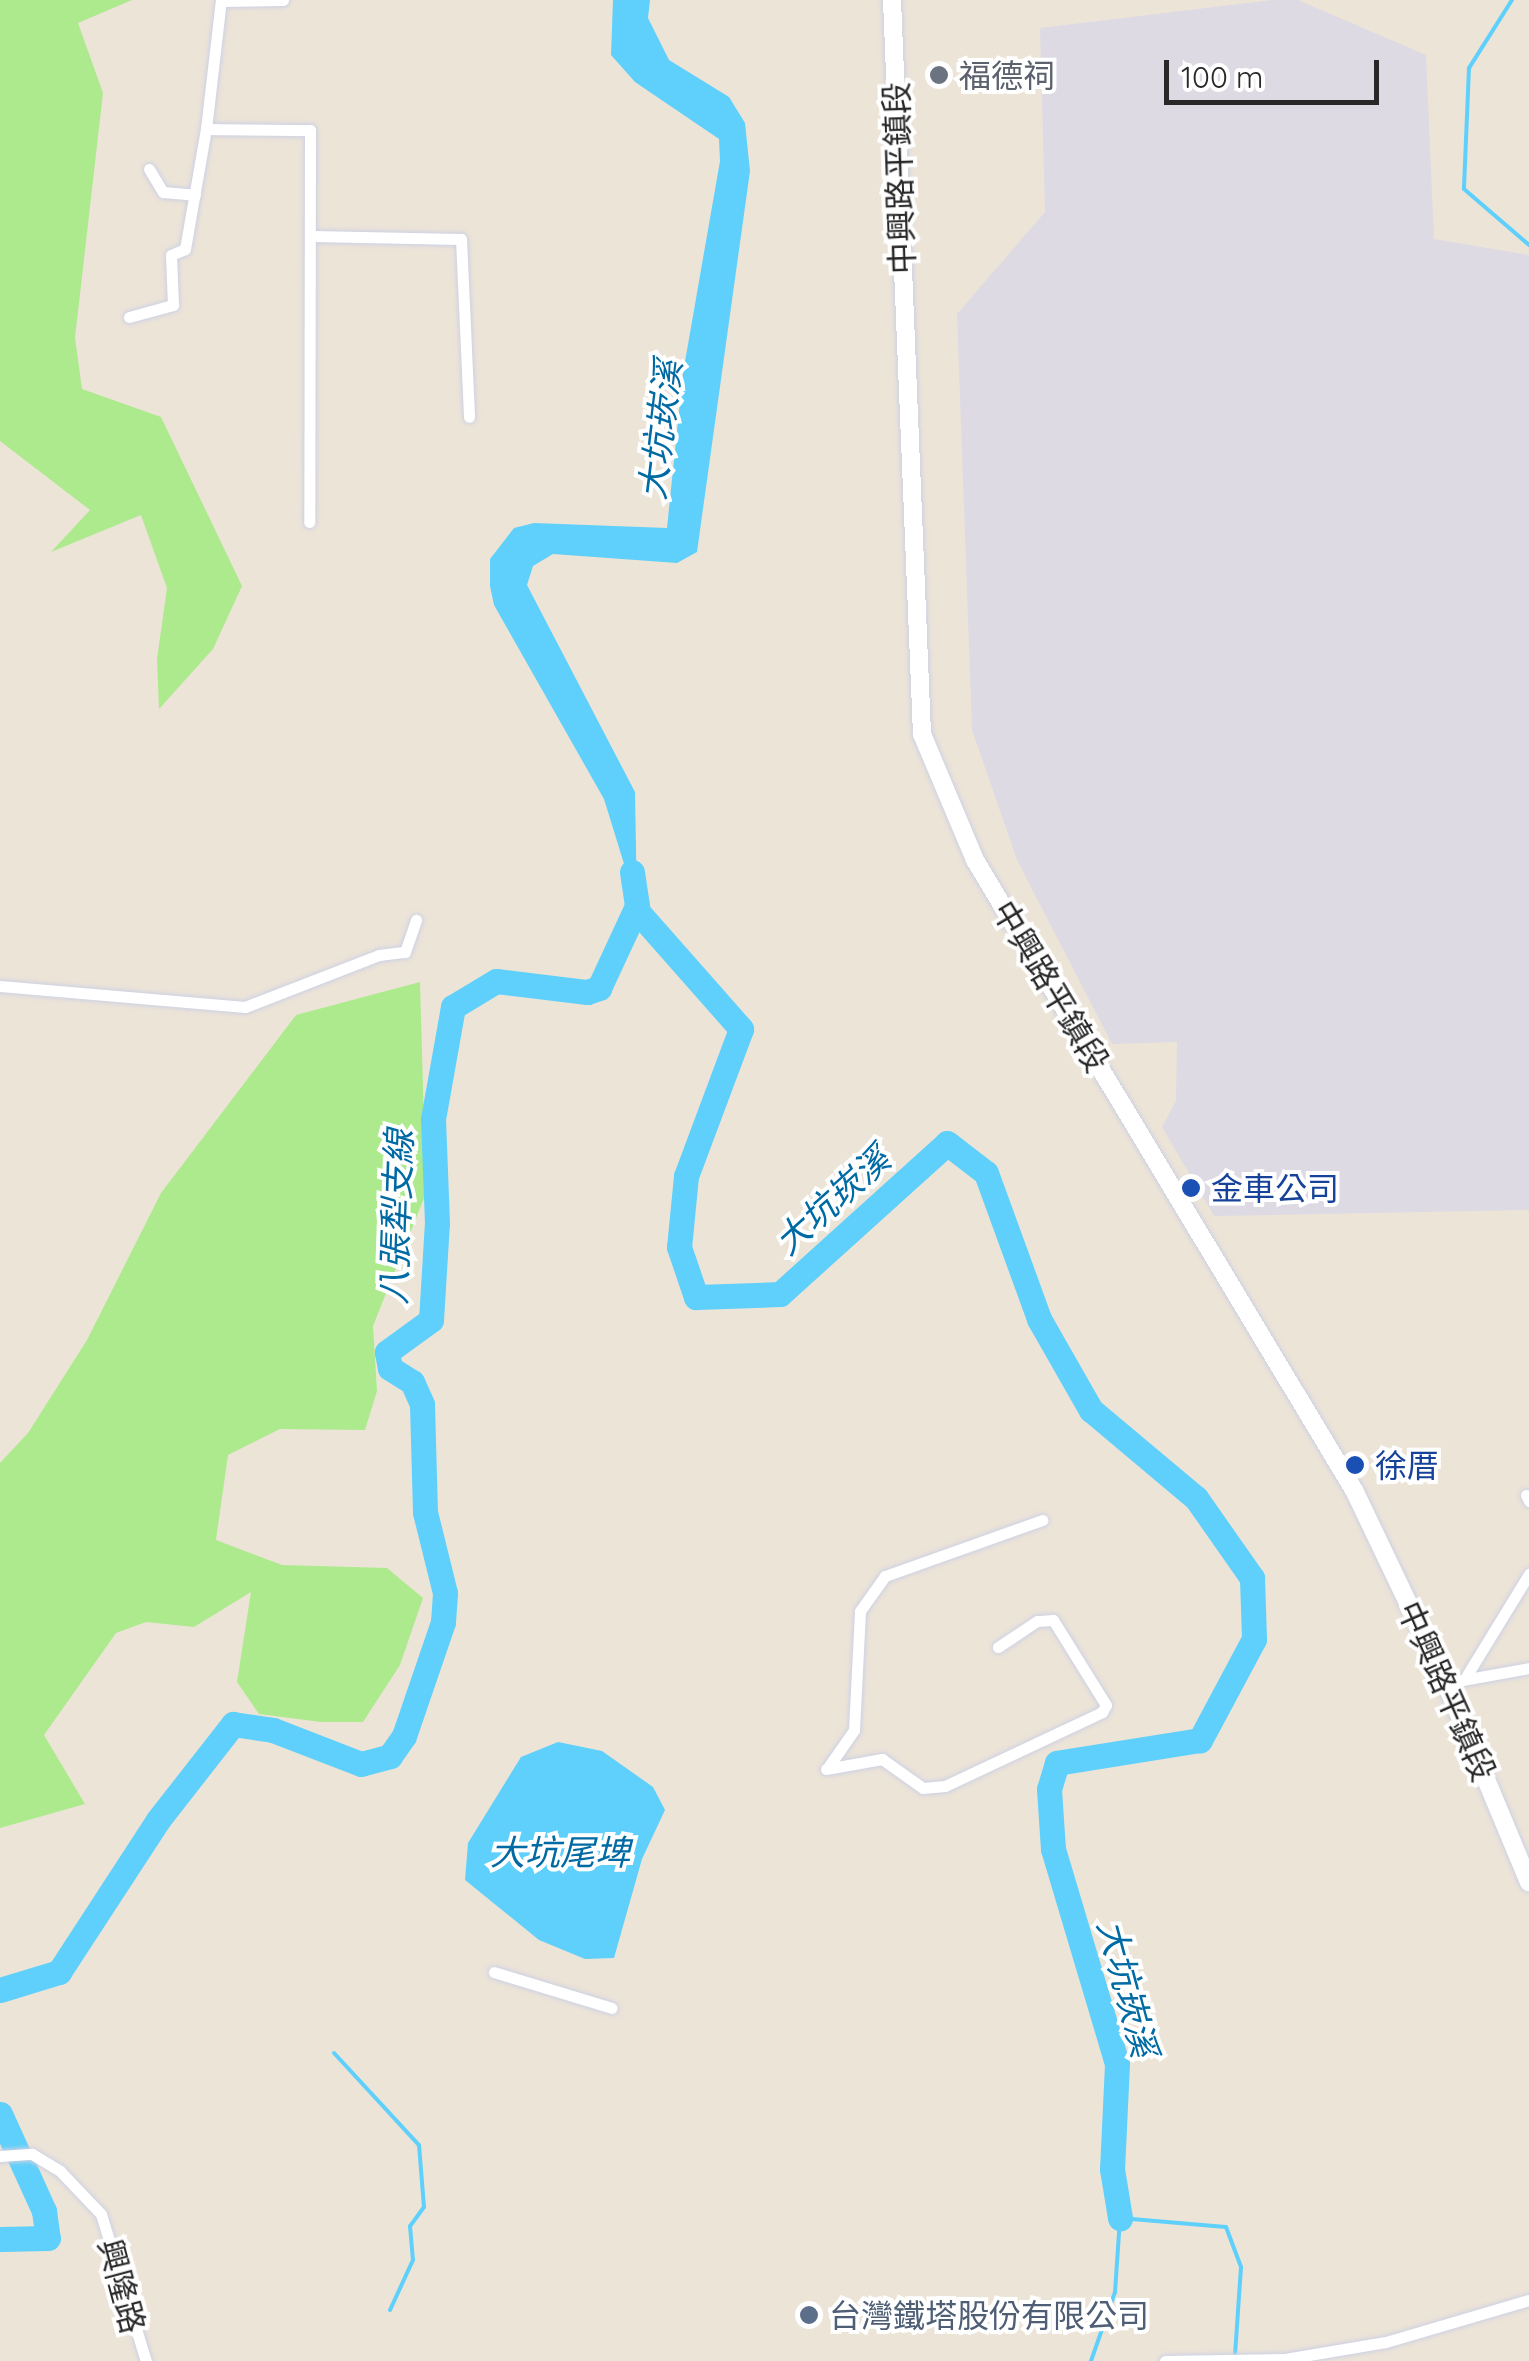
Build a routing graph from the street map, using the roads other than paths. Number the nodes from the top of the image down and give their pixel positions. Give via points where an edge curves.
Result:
1 (221, 0) edge
2 (283, 0) edge
3 (892, 0) edge
4 (206, 129) junction
5 (149, 169) dead end
6 (196, 196) junction
7 (312, 236) junction
8 (130, 317) dead end
9 (469, 418) dead end
10 (310, 522) dead end
11 (416, 920) dead end
12 (0, 986) edge
13 (1042, 1520) dead end
14 (1529, 1574) edge
15 (998, 1647) dead end
16 (1529, 1668) edge
17 (1467, 1676) junction
18 (1446, 1682) junction
19 (1529, 1882) edge
20 (494, 1972) dead end
21 (612, 2008) dead end
22 (2, 2156) edge
23 (1529, 2300) edge
24 (146, 2361) edge
25 (1165, 2361) edge

1 - 2 street
1 - 4 street
3 - 18 street, 中興路平鎮段 via 922,734 975,860 1356,1492
4 - 6 street
4 - 7 street via 310,130
5 - 6 street via 163,192
6 - 8 street via 185,249 171,255 173,305
7 - 9 street via 461,238
7 - 10 street
11 - 12 street via 405,952 379,955 245,1007
13 - 15 street via 885,1576 860,1611 854,1730 826,1768 882,1759 923,1788 945,1786 1102,1712 1106,1705 1053,1620 1037,1621
14 - 17 street
16 - 17 street
17 - 18 street
18 - 19 street, 中興路平鎮段
20 - 21 street
22 - 24 street, 興隆路 via 32,2154 60,2170 102,2214
23 - 25 street via 1386,2342 1285,2358

